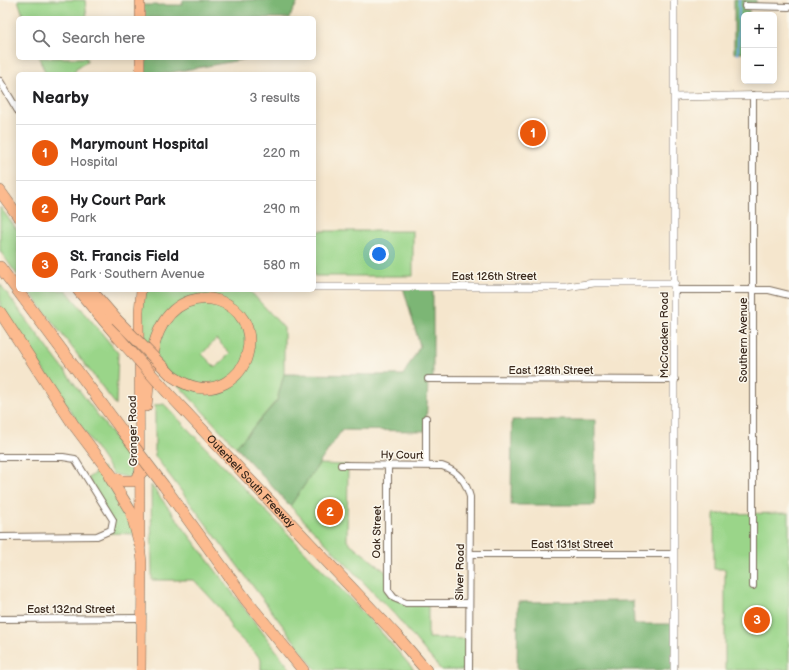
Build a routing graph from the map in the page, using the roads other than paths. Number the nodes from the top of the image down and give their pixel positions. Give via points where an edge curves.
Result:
1 (140, 0) edge
2 (674, 0) edge
3 (745, 6) dead end
4 (789, 7) edge
5 (140, 16) edge
6 (140, 60) edge
7 (140, 72) edge
8 (0, 81) edge
9 (753, 95) junction
10 (789, 95) edge
11 (674, 96) junction
12 (16, 108) edge
13 (0, 191) edge
14 (16, 207) edge
15 (16, 213) edge
16 (0, 267) edge
17 (316, 287) edge
18 (675, 287) junction
19 (16, 288) edge
20 (753, 290) junction
21 (19, 292) edge
22 (80, 292) edge
23 (93, 292) edge
24 (141, 292) edge
25 (789, 294) edge
26 (141, 300) junction
27 (0, 312) edge
28 (153, 357) edge
29 (153, 357) edge
30 (153, 357) edge
31 (153, 357) edge
32 (428, 379) dead end
33 (675, 380) junction
34 (146, 406) junction
35 (426, 418) dead end
36 (90, 447) junction
37 (0, 457) edge
38 (341, 465) dead end
39 (388, 465) junction
40 (426, 466) junction
41 (143, 471) junction
42 (460, 476) joint
43 (0, 537) edge
44 (140, 545) junction
45 (470, 554) junction
46 (674, 554) junction
47 (142, 562) junction
48 (754, 586) dead end
49 (469, 603) junction
50 (142, 618) junction
51 (0, 619) edge
52 (141, 670) edge
53 (302, 670) edge
54 (426, 670) edge
55 (469, 670) edge
56 (674, 670) edge

1 - 5 main road
2 - 11 street, McCracken Road
3 - 4 street
6 - 7 main road
8 - 12 street
9 - 10 street
9 - 11 street
9 - 20 street, Southern Avenue
11 - 18 street, McCracken Road
13 - 14 highway
13 - 15 highway
16 - 19 highway, bridge
17 - 18 street, East 126th Street via 566,287 594,283
18 - 20 street
18 - 33 street, McCracken Road
20 - 25 street
20 - 48 street, Southern Avenue
21 - 53 highway, bridge via 246,600
22 - 54 highway, Outerbelt South Freeway, bridge via 168,393
23 - 28 highway, bridge
24 - 26 main road, Granger Road
26 - 34 main road, Granger Road via 144,312
26 - 41 main road, Granger Road via 139,311
27 - 36 highway
29 - 30 highway, bridge via 172,376 189,386 205,389 220,386 234,376 246,359 249,343 246,326 238,313 224,303 208,298 192,299 172,311 161,327
31 - 34 highway, bridge
32 - 33 street, East 128th Street
33 - 46 street, McCracken Road
34 - 41 main road, Granger Road
35 - 40 street
36 - 41 highway via 117,480 130,482
36 - 44 highway via 127,504 134,519
37 - 43 street via 70,457 78,462 111,514 113,526 108,533 97,536
38 - 39 street, Hy Court
39 - 40 street, Hy Court
39 - 49 street, Oak Street via 388,590 394,598 406,603
40 - 42 street, Hy Court via 453,469
41 - 44 main road, Granger Road
41 - 47 main road, Granger Road via 146,548
42 - 45 street, Silver Road via 467,486 470,497
44 - 47 main road, Granger Road
45 - 46 street, East 131st Street
45 - 49 street, Silver Road
46 - 56 street, McCracken Road
47 - 50 main road, Granger Road
49 - 55 street, Silver Road
50 - 51 street, East 132nd Street
50 - 52 main road, Granger Road

